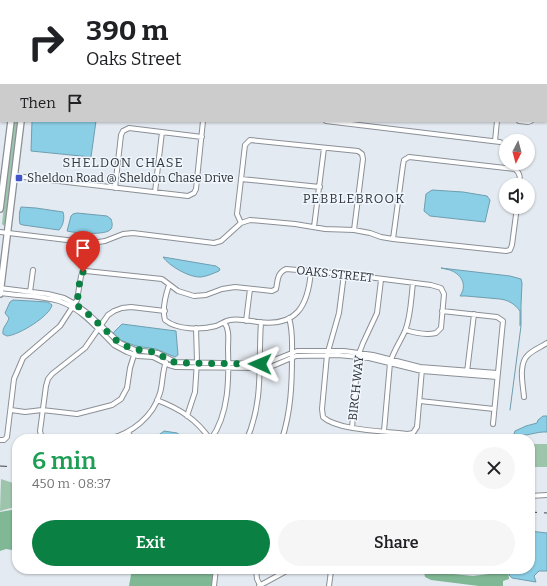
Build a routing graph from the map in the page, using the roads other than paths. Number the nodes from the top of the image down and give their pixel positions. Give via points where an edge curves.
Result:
1 (11, 122) edge
2 (21, 122) edge
3 (203, 122) edge
4 (340, 122) edge
5 (497, 122) edge
6 (354, 123) edge
7 (162, 132) junction
8 (202, 137) junction
9 (495, 141) junction
10 (499, 142) edge
11 (324, 148) junction
12 (15, 176) junction
13 (520, 178) edge
14 (241, 179) junction
15 (320, 187) junction
16 (115, 188) junction
17 (155, 192) junction
18 (0, 209) edge
19 (516, 214) edge
20 (241, 223) junction
21 (314, 228) junction
22 (354, 230) junction
23 (0, 232) edge
24 (8, 233) junction
25 (394, 239) junction
26 (33, 270) dead end
27 (311, 271) junction
28 (344, 274) junction
29 (381, 280) junction
30 (413, 284) junction
31 (169, 285) junction
32 (250, 289) junction
33 (0, 291) edge
34 (30, 292) junction
35 (37, 295) junction
36 (74, 306) junction
37 (164, 311) junction
38 (442, 311) junction
39 (474, 314) junction
40 (289, 318) junction
41 (246, 321) junction
42 (224, 322) junction
43 (261, 322) junction
44 (99, 328) junction
45 (196, 328) junction
46 (406, 330) junction
47 (547, 343) edge
48 (135, 352) junction
49 (327, 353) junction
50 (292, 354) junction
51 (359, 355) junction
52 (166, 361) junction
53 (391, 361) junction
54 (196, 365) junction
55 (228, 366) junction
56 (260, 366) junction
57 (422, 369) junction
58 (467, 372) junction
59 (497, 375) junction
60 (524, 397) dead end
61 (157, 400) junction
62 (420, 401) junction
63 (494, 408) junction
64 (11, 410) junction
65 (42, 410) junction
66 (187, 416) junction
67 (492, 424) dead end
68 (352, 428) junction
69 (384, 431) junction
70 (128, 432) joint
71 (41, 434) edge
72 (123, 434) edge
73 (207, 434) edge
74 (213, 434) edge
75 (249, 434) edge
76 (283, 434) edge
77 (0, 440) edge
78 (547, 495) edge
79 (535, 496) edge
80 (215, 574) edge
81 (256, 574) edge
82 (281, 574) edge
83 (331, 574) edge
84 (214, 586) edge
85 (259, 586) edge
86 (329, 586) edge

1 - 18 main road
2 - 12 main road
3 - 8 street
4 - 6 street
5 - 9 street
6 - 9 street
7 - 8 street
7 - 16 street via 129,128 123,131
7 - 17 street
8 - 17 street via 194,193 188,196
9 - 10 street
11 - 14 street via 250,140 245,144
11 - 15 street
11 - 22 street via 358,151 362,154
12 - 16 street
12 - 24 main road
13 - 25 street via 519,172 515,169 409,157 404,160 403,165
14 - 15 street
14 - 20 street via 237,214
15 - 21 street
16 - 17 street
19 - 25 street via 512,245 510,250 506,251
20 - 21 street via 255,220
20 - 24 street via 221,241 214,243 133,233 92,243
21 - 22 street
22 - 25 street
23 - 24 street
24 - 33 main road
26 - 34 street
27 - 28 street, OAKS STREET
27 - 32 street, OAKS STREET via 286,269 279,275 274,291
27 - 40 street via 306,300
28 - 29 street, OAKS STREET
28 - 49 street via 339,313
29 - 30 street, OAKS STREET
29 - 51 street, BIRCH WAY via 377,313
30 - 38 street, OAKS STREET via 441,288 444,294
30 - 46 street
31 - 32 street, OAKS STREET via 182,293 198,296 226,288
31 - 36 street, OAKS STREET via 162,279 86,271 82,274 79,296
31 - 37 street
32 - 41 street
33 - 34 street
33 - 35 street
34 - 35 street
35 - 36 street
36 - 44 street
36 - 64 street, OAKS STREET via 60,326 24,358 14,379
37 - 44 street via 122,308 108,315
37 - 45 street via 164,319 168,322
38 - 39 street
38 - 46 street, OAKS STREET via 441,328 436,333
39 - 58 street
39 - 59 street via 503,320
40 - 43 street via 270,324
40 - 50 street
41 - 42 street via 232,319
41 - 43 street
42 - 45 street via 211,327
42 - 55 street via 228,329
43 - 56 street
44 - 48 street
44 - 65 street via 85,348 49,378
45 - 54 street
46 - 53 street
47 - 60 street via 528,355 525,360 522,380
48 - 52 street via 153,352
48 - 65 street via 127,388 115,403 77,414
49 - 50 street
49 - 51 street
49 - 68 street via 322,415 326,420
50 - 56 street via 275,365
50 - 76 street via 290,403
51 - 53 street
51 - 68 street, BIRCH WAY
52 - 54 street via 176,368
52 - 61 street
53 - 57 street
53 - 69 street
54 - 55 street
54 - 66 street via 195,392
55 - 56 street
55 - 74 street via 225,405
56 - 75 street via 260,391
57 - 58 street
57 - 62 street
58 - 59 street
59 - 63 street
61 - 66 street
61 - 70 street via 146,418
62 - 63 street
62 - 69 street via 414,431 408,434
63 - 67 street
64 - 65 street
64 - 77 street, OAKS STREET via 7,437
65 - 71 street
66 - 73 street via 202,427
68 - 69 street
70 - 72 street
78 - 79 street
80 - 84 street
81 - 85 street
82 - 85 street
83 - 86 street

